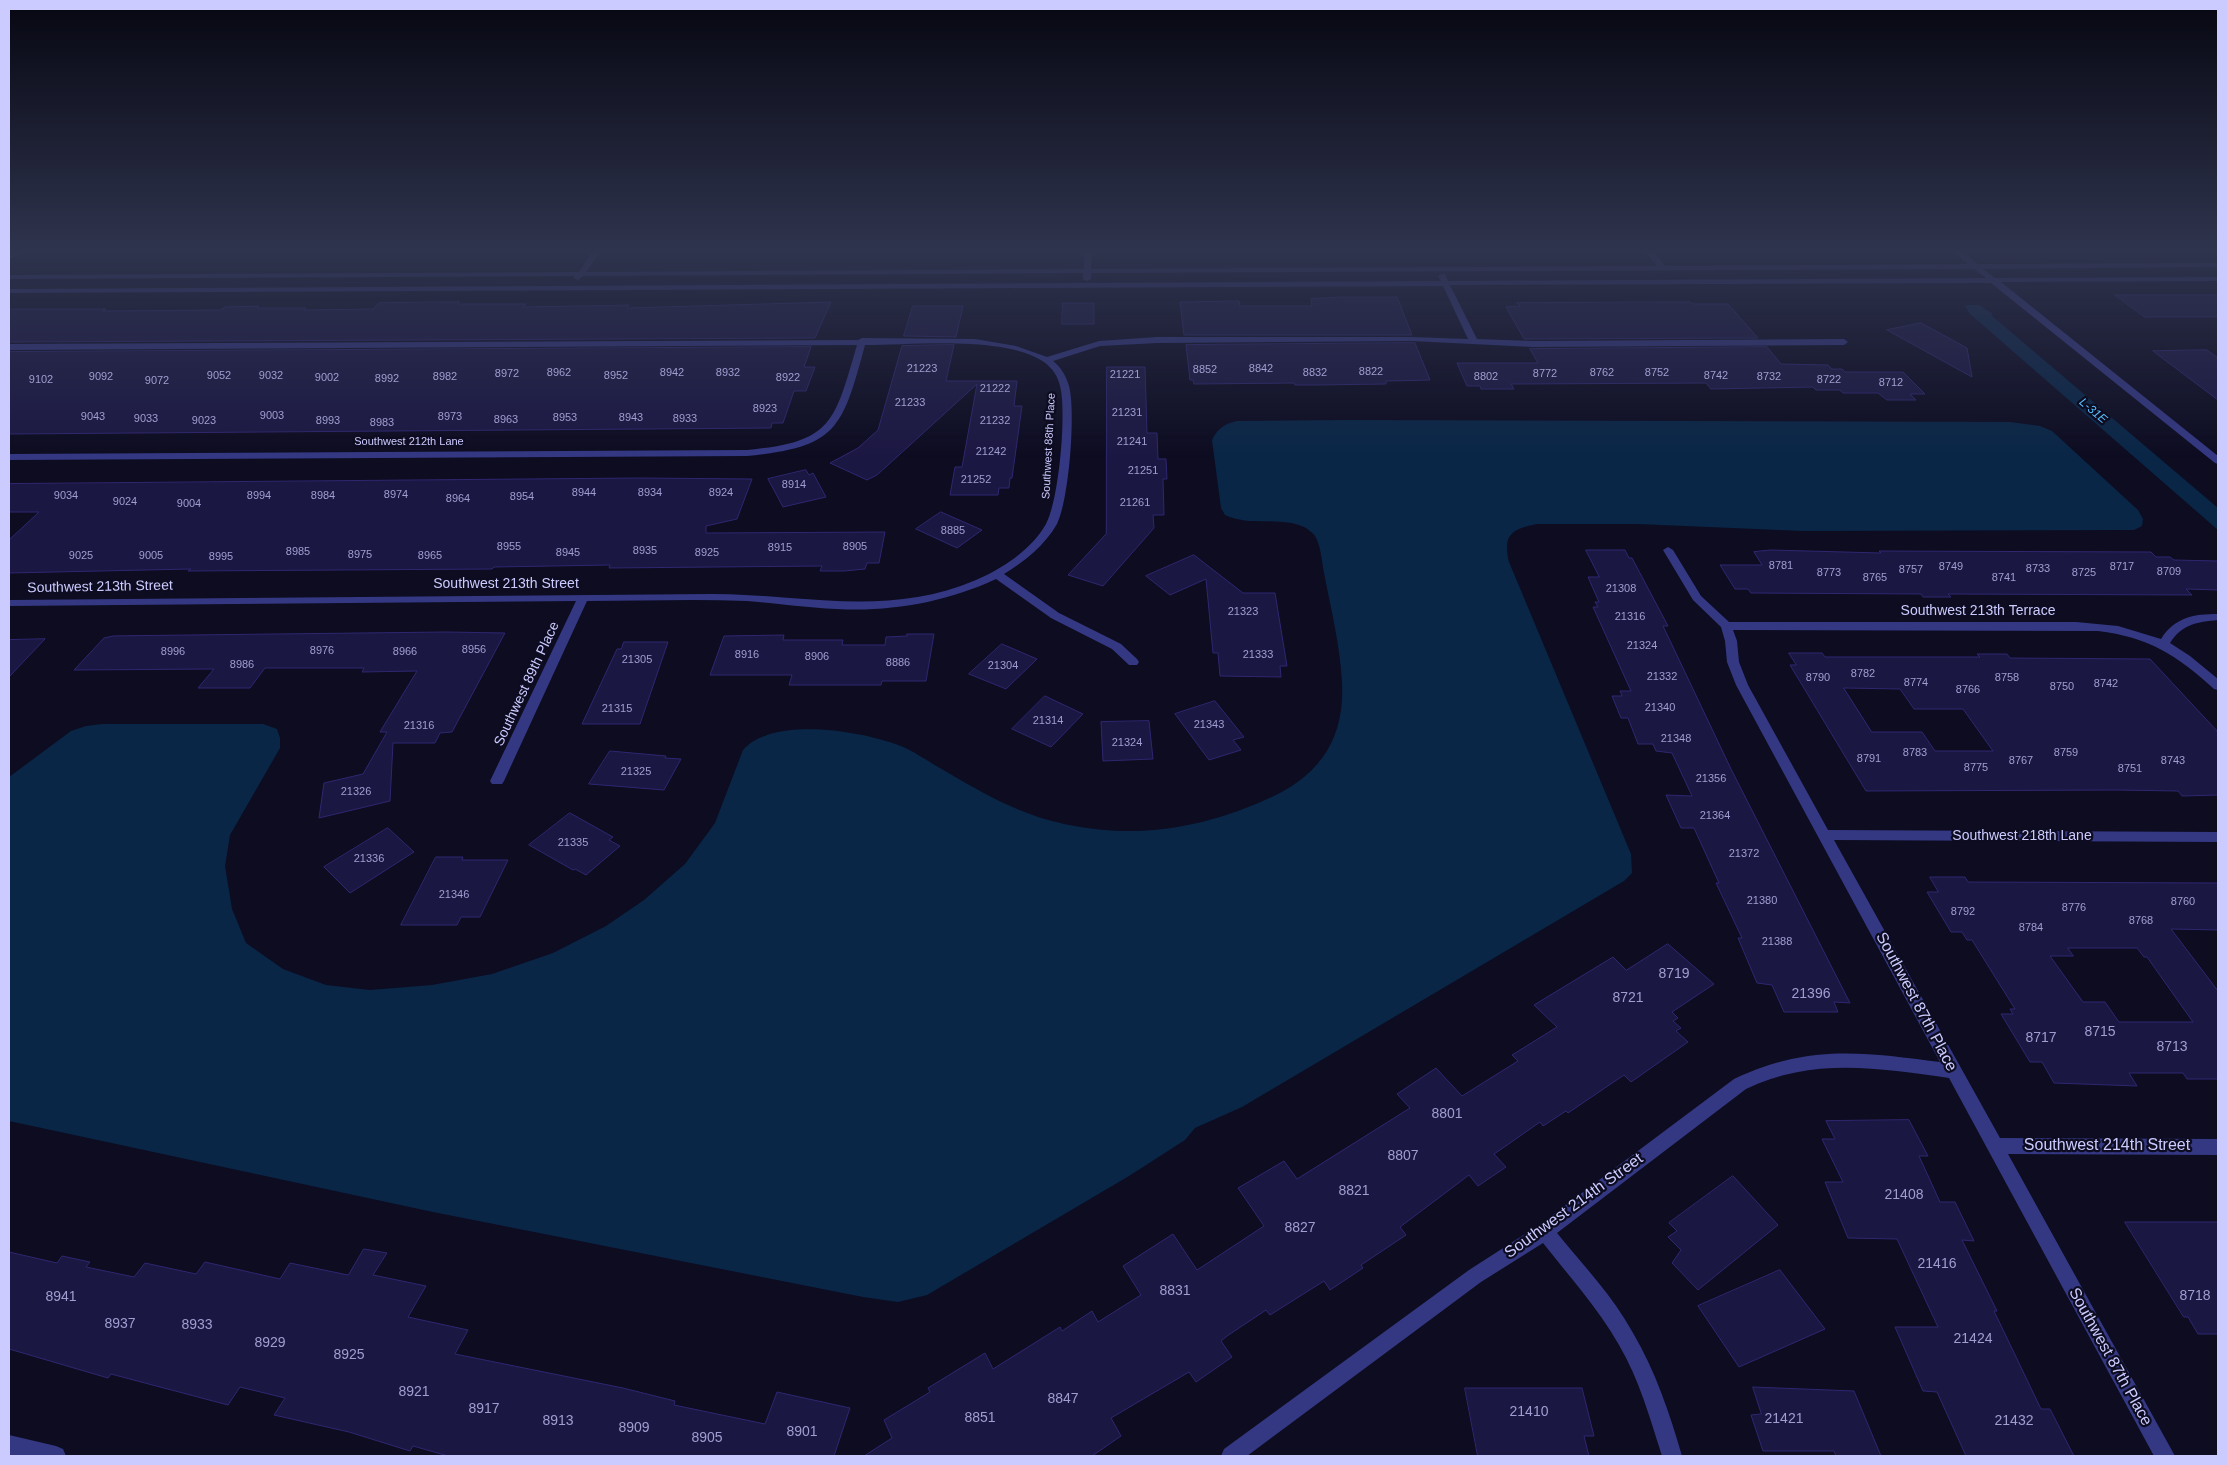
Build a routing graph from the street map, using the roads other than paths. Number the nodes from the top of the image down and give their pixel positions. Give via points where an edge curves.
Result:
1 (1463, 320) edge
2 (2044, 320) edge
3 (862, 342) junction
4 (1474, 342) junction
5 (1844, 342) dead end
6 (9, 347) edge
7 (1046, 360) junction
8 (9, 457) edge
9 (2218, 461) edge
10 (1668, 550) dead end
11 (997, 574) junction
12 (583, 598) junction
13 (9, 603) edge
14 (2218, 617) edge
15 (1726, 626) junction
16 (2164, 643) junction
17 (1133, 662) dead end
18 (2218, 686) edge
19 (497, 781) dead end
20 (1826, 835) junction
21 (2218, 837) edge
22 (1953, 1071) junction
23 (1995, 1146) junction
24 (2218, 1147) edge
25 (1545, 1231) junction
26 (9, 1445) edge
27 (56, 1456) edge
28 (1231, 1456) edge
29 (1672, 1456) edge
30 (2165, 1456) edge

1 - 4 street
2 - 9 street
3 - 6 street
3 - 7 street via 975,342 1012,348
3 - 8 street, Southwest 212th Lane via 841,412 827,431 808,442 777,451
4 - 5 street
4 - 7 street via 1412,339 1134,340 1083,347
7 - 11 street, Southwest 88th Place via 1059,373 1066,396 1059,503 1052,523 1042,536
10 - 15 street via 1697,598
11 - 12 street, Southwest 213th Street via 952,591 879,605 837,606 735,597
11 - 17 street via 1064,621 1121,648
12 - 13 street, Southwest 213th Street
12 - 19 street, Southwest 89th Place
14 - 16 street via 2195,618 2181,623 2171,630
15 - 16 street, Southwest 213th Terrace via 2083,626 2119,630
15 - 20 street, Southwest 87th Place via 1737,675
16 - 18 street, Southwest 213th Terrace via 2190,659
20 - 21 street, Southwest 218th Lane
20 - 22 street, Southwest 87th Place
22 - 23 street, Southwest 87th Place
22 - 25 street, Southwest 214th Street via 1905,1064 1831,1060 1771,1068 1740,1084
23 - 24 street, Southwest 214th Street
23 - 30 street, Southwest 87th Place
25 - 28 street, Southwest 214th Street via 1476,1276
25 - 29 street via 1626,1338 1651,1393
26 - 27 street

